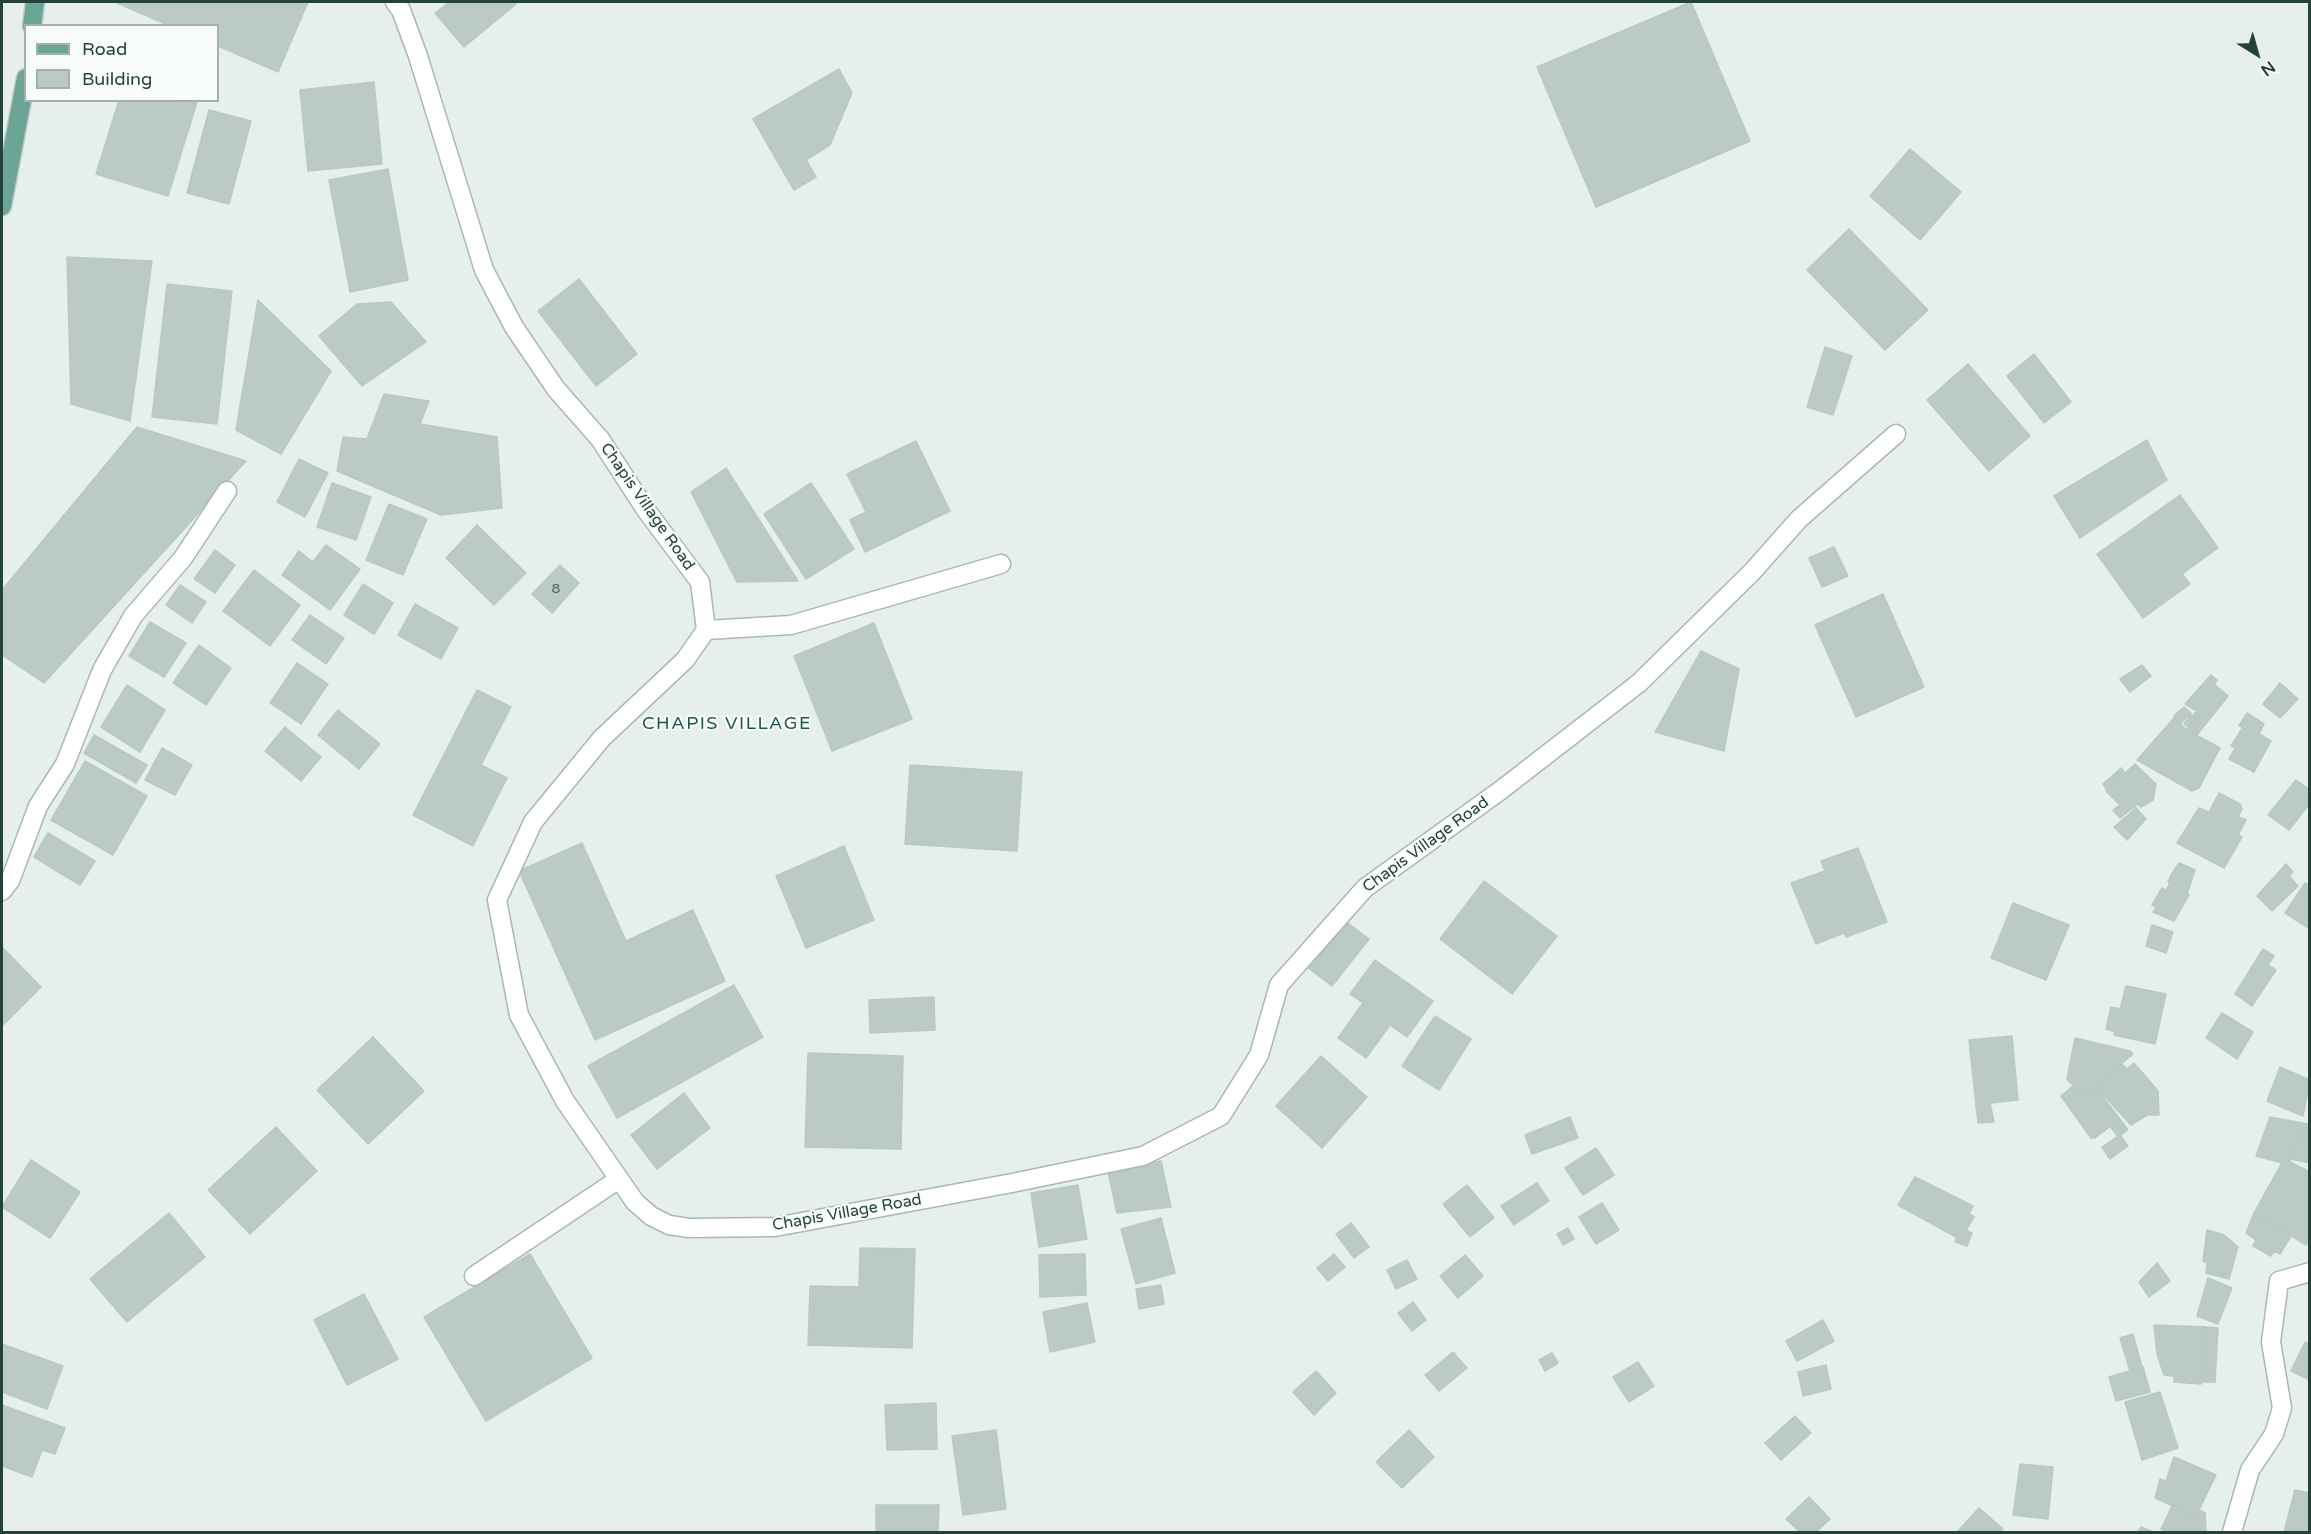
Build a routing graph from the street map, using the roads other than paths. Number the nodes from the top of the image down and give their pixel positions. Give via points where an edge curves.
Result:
1 (35, 2) edge
2 (394, 2) edge
3 (32, 24) edge
4 (24, 89) edge
5 (2, 206) edge
6 (1896, 434) dead end
7 (227, 491) dead end
8 (1001, 564) dead end
9 (706, 630) junction
10 (2, 891) edge
11 (619, 1179) junction
12 (2310, 1272) edge
13 (474, 1276) dead end
14 (2232, 1533) edge

1 - 3 main road
2 - 9 street, Chapis Village Road via 402,10 418,56 484,270 514,327 556,389 600,439 700,582
4 - 5 main road
6 - 11 street, Chapis Village Road via 1799,519 1752,572 1639,683 1501,790 1365,888 1279,985 1259,1055 1221,1116 1143,1156 775,1227 669,1225 635,1202
7 - 10 street via 183,558 133,616 102,670 65,764 38,806 10,881
8 - 9 street via 790,625
9 - 11 street, Chapis Village Road via 685,660 602,738 533,822 497,900 519,1016 566,1101
11 - 13 street
12 - 14 street via 2279,1281 2271,1342 2283,1408 2274,1434 2250,1470

